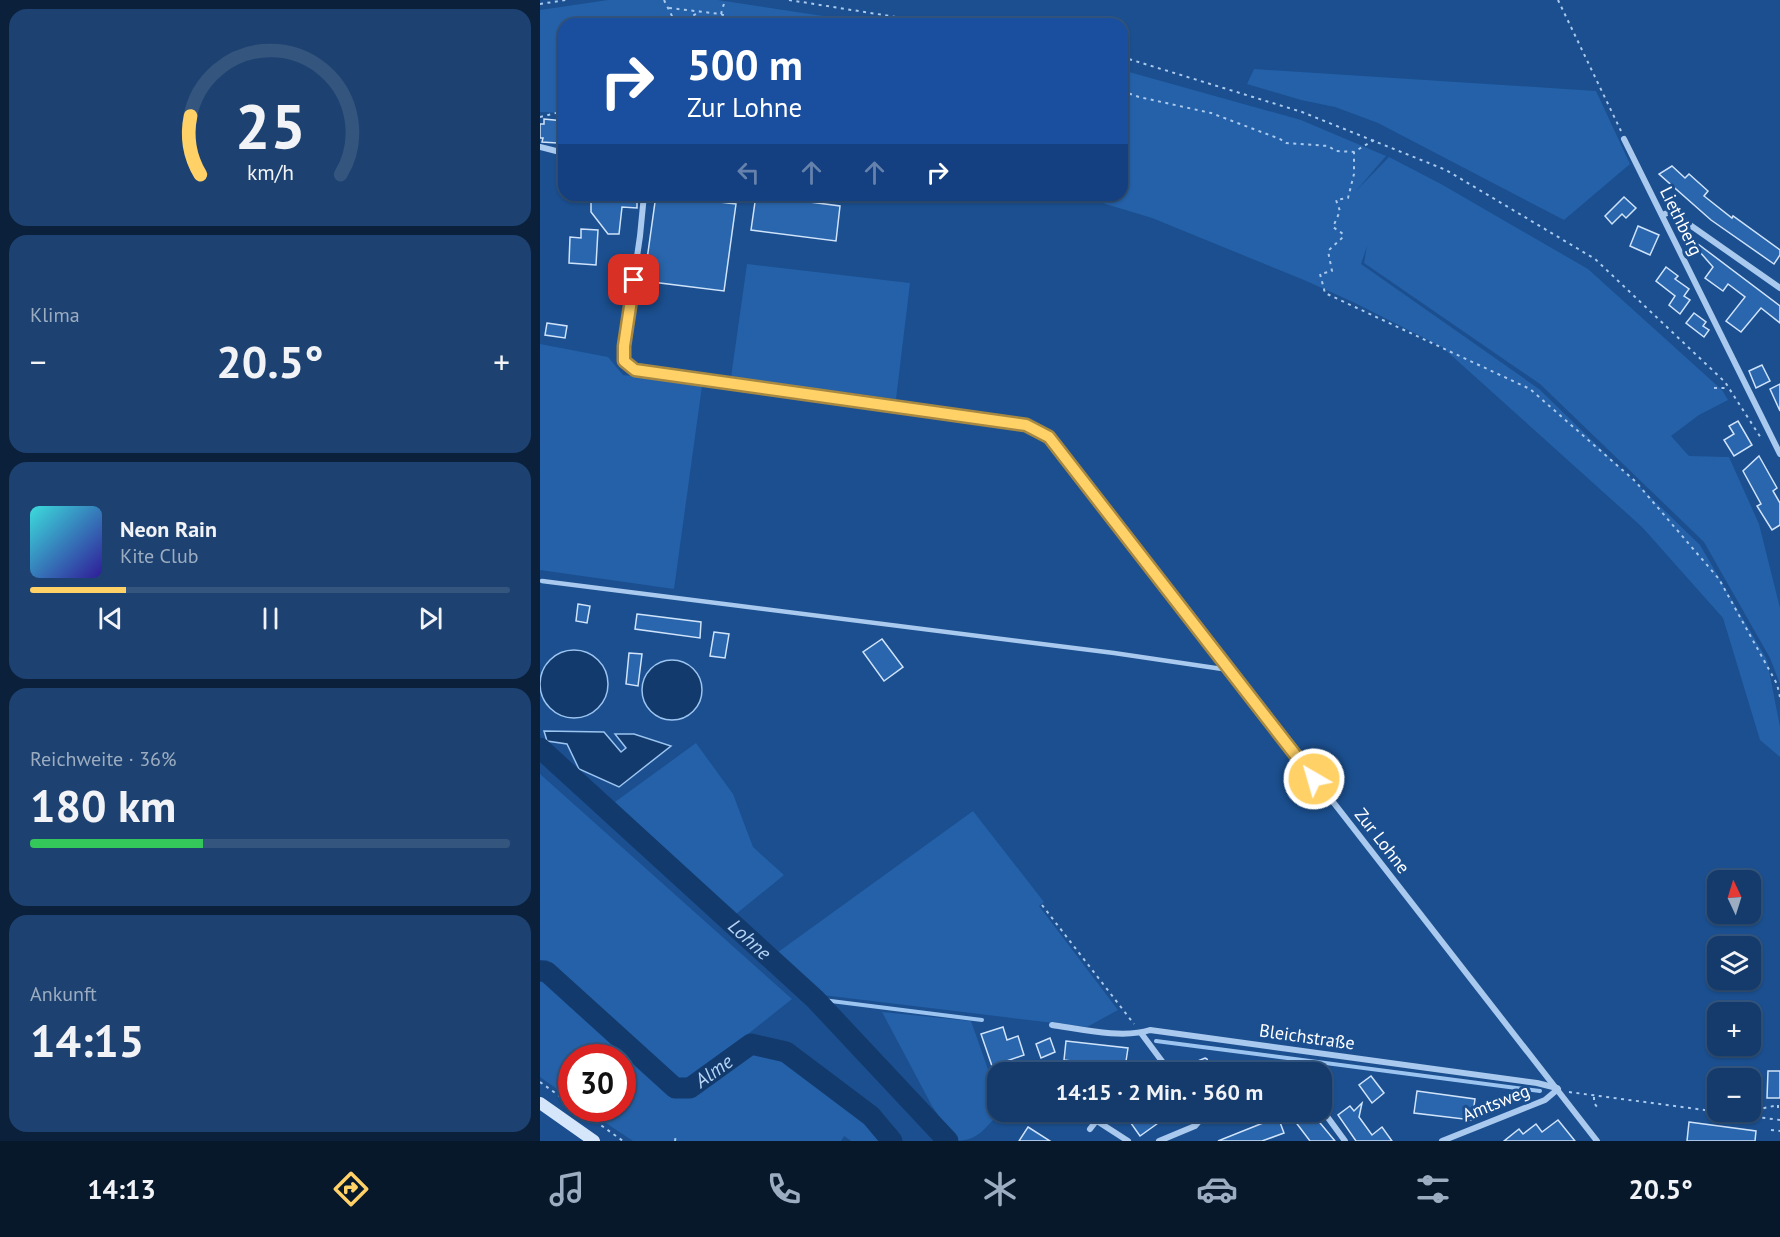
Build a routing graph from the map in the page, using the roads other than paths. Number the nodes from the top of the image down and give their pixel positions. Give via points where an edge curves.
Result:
1 (1624, 139) road end
2 (540, 147) edge
3 (558, 152) edge
4 (643, 201) edge
5 (1662, 215) junction
6 (1780, 288) edge
7 (1780, 454) edge
8 (542, 581) dead end
9 (1228, 670) junction
10 (1052, 1025) dead end
11 (1141, 1033) junction
12 (1163, 1062) edge
13 (1558, 1089) junction
14 (540, 1104) edge
15 (1096, 1122) edge
16 (1099, 1122) edge
17 (1198, 1122) edge
18 (1331, 1122) edge
19 (1090, 1129) dead end
20 (594, 1141) edge
21 (1128, 1141) edge
22 (1159, 1141) edge
23 (1345, 1141) edge
24 (1442, 1141) edge
25 (1597, 1141) edge

1 - 5 street, Liethberg
2 - 3 street
4 - 9 street, Zur Lohne via 624,346 624,361 635,370 1026,425 1037,430 1049,437
5 - 6 street via 1670,212 1680,218
5 - 7 street, Liethberg
8 - 9 lane
9 - 13 street, Zur Lohne
10 - 11 street, Bleichstraße
11 - 12 street
11 - 13 street, Bleichstraße via 1150,1030
13 - 24 street, Amtsweg via 1545,1100
13 - 25 street, Zur Lohne
14 - 20 street
15 - 19 street
16 - 21 street
17 - 22 street
18 - 23 street

